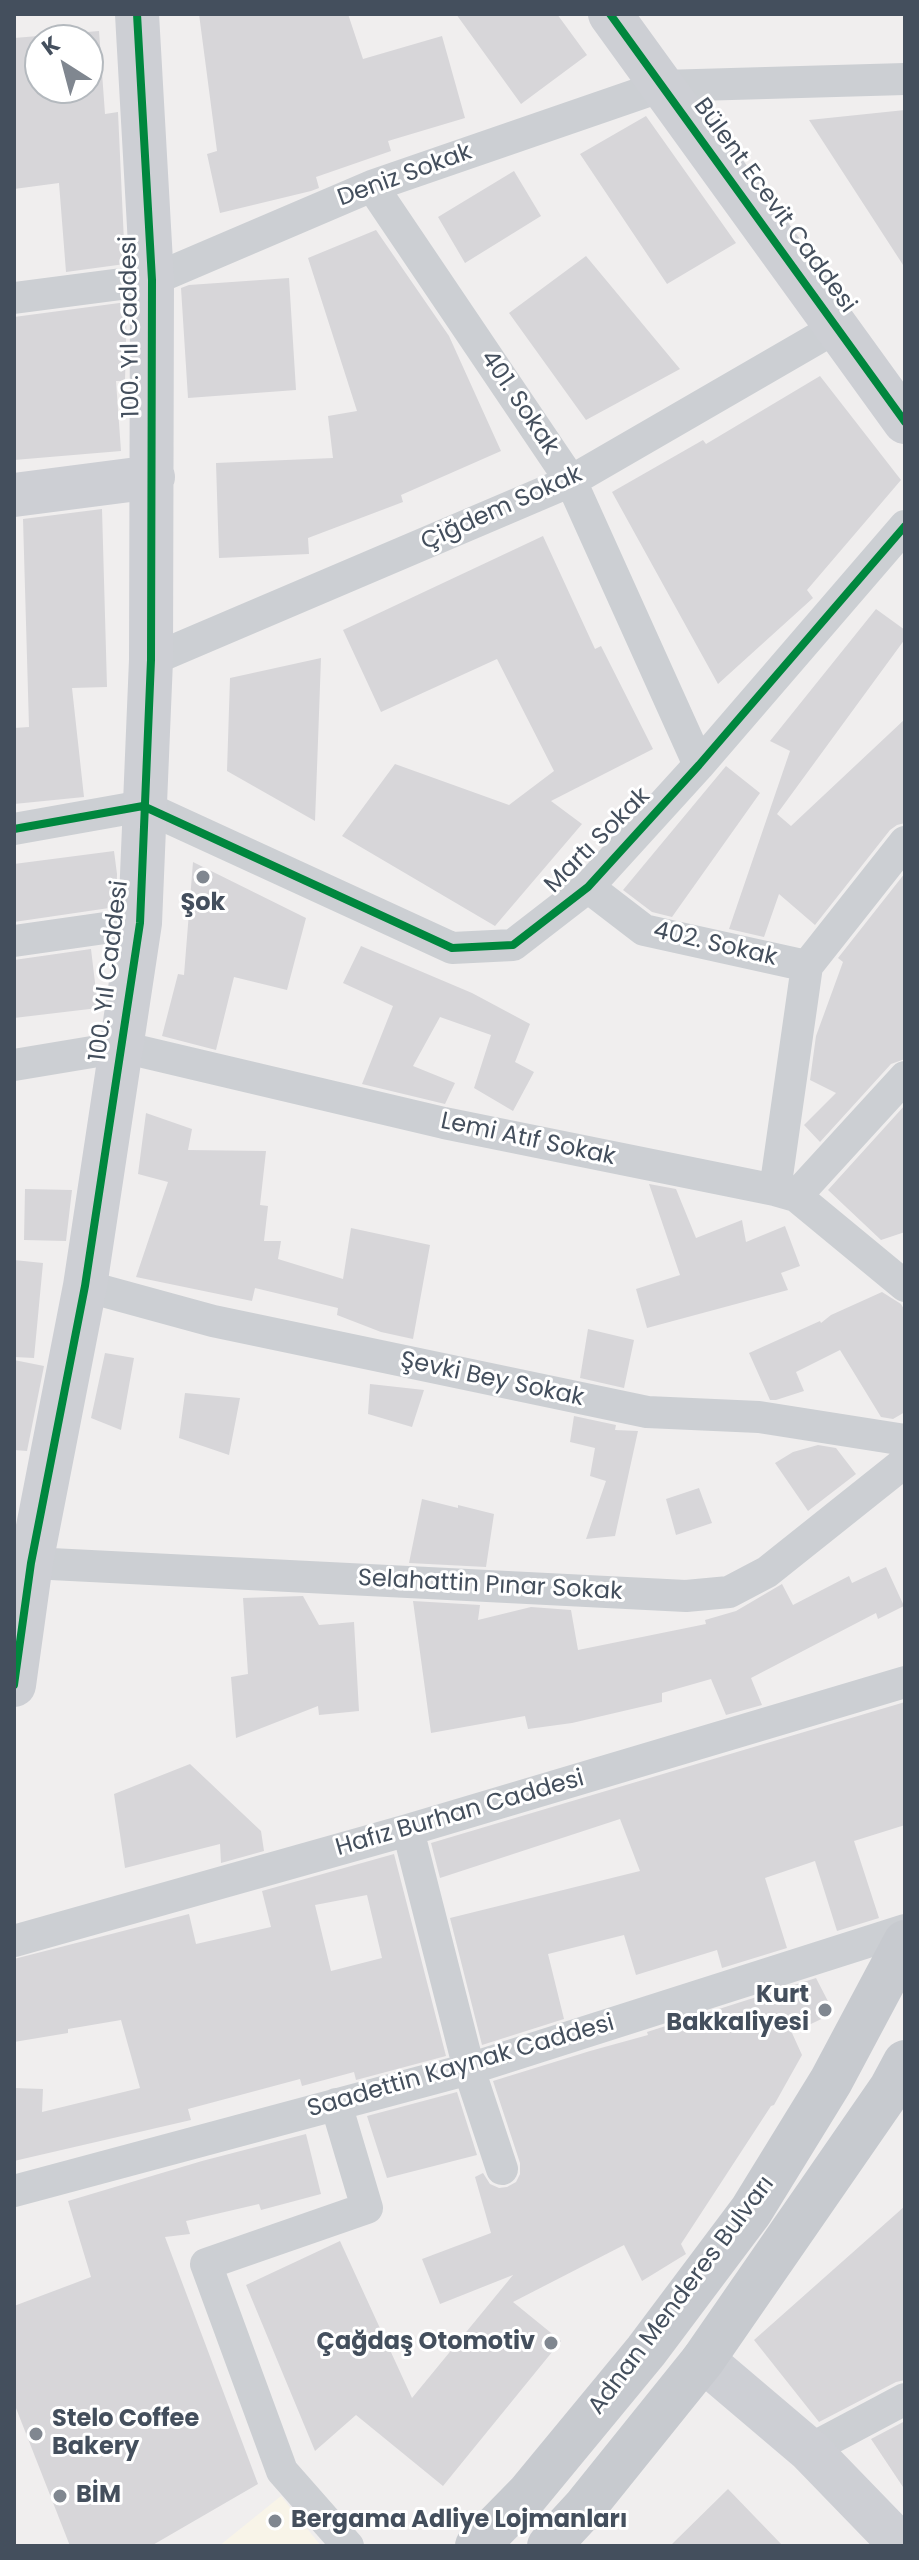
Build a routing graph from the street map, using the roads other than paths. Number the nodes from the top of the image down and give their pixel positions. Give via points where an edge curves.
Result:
1 (137, 14) edge
2 (610, 14) edge
3 (905, 79) edge
4 (662, 86) junction
5 (372, 186) junction
6 (152, 280) junction
7 (14, 298) edge
8 (837, 327) junction
9 (905, 422) edge
10 (153, 477) junction
11 (571, 481) junction
12 (14, 495) edge
13 (905, 526) edge
14 (151, 660) junction
15 (699, 765) junction
16 (143, 806) junction
17 (14, 829) edge
18 (905, 842) edge
19 (588, 887) junction
20 (140, 923) junction
21 (14, 941) edge
22 (807, 966) junction
23 (122, 1047) junction
24 (14, 1065) edge
25 (905, 1077) edge
26 (786, 1193) junction
27 (85, 1286) junction
28 (905, 1286) edge
29 (905, 1440) edge
30 (905, 1462) edge
31 (31, 1563) junction
32 (905, 1682) edge
33 (14, 1685) edge
34 (408, 1830) junction
35 (905, 1930) edge
36 (14, 1941) edge
37 (905, 1942) edge
38 (905, 2062) edge
39 (469, 2069) junction
40 (336, 2104) junction
41 (502, 2169) dead end
42 (14, 2191) edge
43 (703, 2360) junction
44 (905, 2399) edge
45 (809, 2450) junction
46 (348, 2546) edge
47 (477, 2546) edge
48 (549, 2546) edge
49 (902, 2546) edge

1 - 6 street, 100. Yıl Caddesi
2 - 4 street, Bülent Ecevit Caddesi
3 - 4 street, Deniz Sokak
4 - 5 street, Deniz Sokak
4 - 8 street, Bülent Ecevit Caddesi
5 - 6 street, Deniz Sokak
5 - 11 street, 401. Sokak
6 - 7 street, Deniz Sokak
6 - 10 street, 100. Yıl Caddesi
8 - 9 street, Bülent Ecevit Caddesi
8 - 11 street, Çiğdem Sokak
10 - 12 street
10 - 14 street, 100. Yıl Caddesi
11 - 14 street, Çiğdem Sokak
11 - 15 street, 401. Sokak
13 - 15 street, Martı Sokak
14 - 16 street, 100. Yıl Caddesi
15 - 19 street, Martı Sokak
16 - 17 street
16 - 19 street, Martı Sokak via 452,948 513,945
16 - 20 street, 100. Yıl Caddesi
18 - 22 street
19 - 22 street, 402. Sokak via 644,930
20 - 21 street
20 - 23 street, 100. Yıl Caddesi
22 - 26 street
23 - 24 street
23 - 26 street, Lemi Atıf Sokak via 444,1123
23 - 27 street, 100. Yıl Caddesi
25 - 26 street
26 - 28 street, Lemi Atıf Sokak
27 - 29 street, Şevki Bey Sokak via 213,1321 647,1412 759,1417
27 - 31 street, 100. Yıl Caddesi
30 - 31 street, Selahattin Pınar Sokak via 767,1572 729,1592 686,1596
31 - 33 street, 100. Yıl Caddesi
32 - 34 street, Hafız Burhan Caddesi
34 - 36 street, Hafız Burhan Caddesi
34 - 39 street
35 - 39 street, Saadettin Kaynak Caddesi
37 - 47 main road, Adnan Menderes Bulvarı via 831,2081 751,2211 646,2351 528,2494
38 - 43 main road, Adnan Menderes Bulvarı
39 - 40 street, Saadettin Kaynak Caddesi
39 - 41 street
40 - 42 street, Saadettin Kaynak Caddesi
40 - 46 street via 367,2208 206,2264 282,2471
43 - 45 street
43 - 48 main road, Adnan Menderes Bulvarı
44 - 45 street
45 - 49 street

